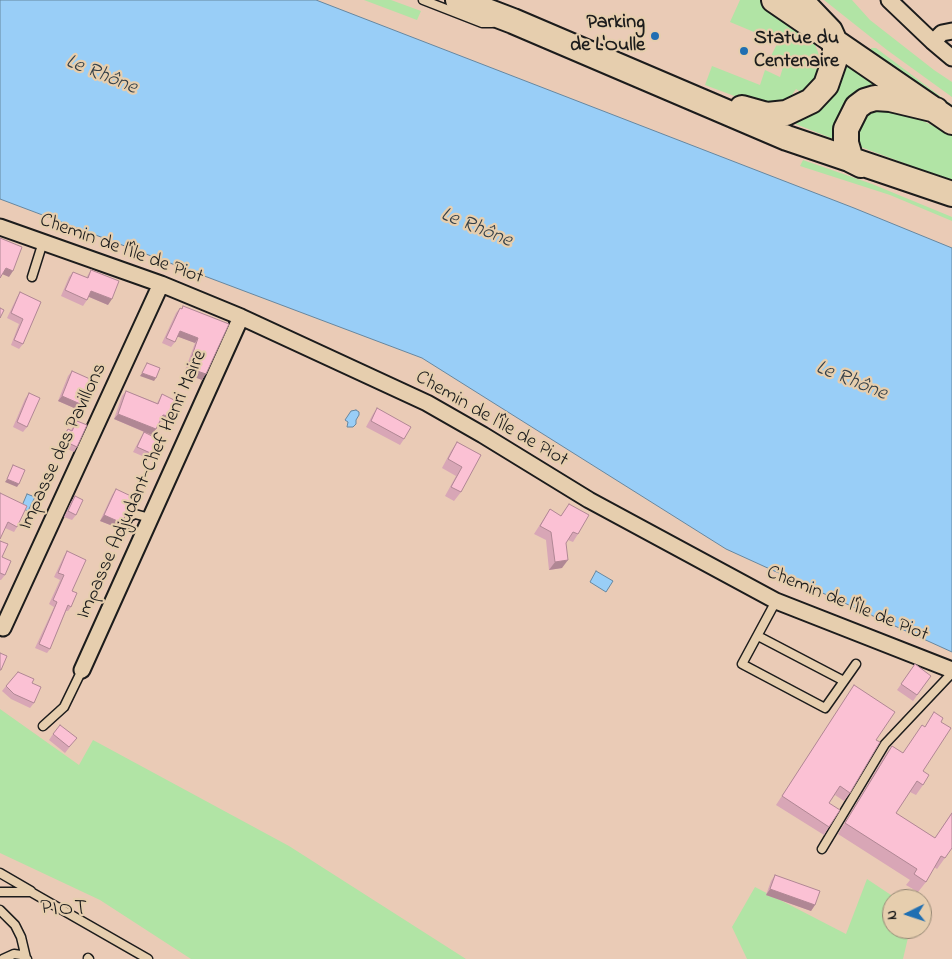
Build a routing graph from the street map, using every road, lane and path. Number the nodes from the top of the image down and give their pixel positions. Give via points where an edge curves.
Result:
1 (424, 0) edge
2 (458, 0) edge
3 (774, 0) edge
4 (890, 0) edge
5 (803, 9) edge
6 (513, 21) junction
7 (952, 31) edge
8 (835, 42) junction
9 (933, 42) junction
10 (952, 58) edge
11 (831, 73) junction
12 (661, 85) junction
13 (944, 116) edge
14 (851, 160) junction
15 (952, 194) edge
16 (952, 205) edge
17 (0, 226) edge
18 (43, 242) junction
19 (32, 277) dead end
20 (161, 284) junction
21 (241, 317) junction
22 (150, 518) junction
23 (124, 527) edge
24 (776, 601) junction
25 (3, 628) dead end
26 (758, 636) junction
27 (856, 664) dead end
28 (82, 670) joint
29 (952, 671) edge
30 (844, 681) junction
31 (43, 726) dead end
32 (822, 849) dead end
33 (0, 873) edge
34 (0, 892) edge
35 (31, 892) junction
36 (0, 910) edge
37 (3, 959) edge
38 (27, 959) edge
39 (148, 959) edge

1 - 6 lane via 482,23
2 - 6 main road
3 - 5 main road
4 - 9 street
5 - 8 main road via 830,31
5 - 11 main road via 824,45
5 - 13 main road via 836,26
6 - 12 main road
7 - 9 street via 942,33
8 - 11 main road via 836,59
8 - 13 main road
9 - 10 street
11 - 12 main road via 826,85 810,101 786,113 767,115
12 - 14 main road via 787,138
13 - 14 main road via 890,99 865,101 857,107 846,129
14 - 15 main road
14 - 16 main road
17 - 18 street, Chemin de l'Île de Piot
18 - 19 lane
18 - 20 street, Chemin de l'Île de Piot
20 - 21 street, Chemin de l'Île de Piot
20 - 25 street, Impasse des Pavillons
21 - 22 street, Impasse Adjudant-Chef Henri Maire
21 - 24 street, Chemin de l'Île de Piot via 427,403 589,500
22 - 23 lane via 135,514 129,517
22 - 28 street, Impasse Adjudant-Chef Henri Maire
24 - 26 lane
24 - 29 street, Chemin de l'Île de Piot
26 - 30 lane
26 - 30 lane via 742,664 825,708
27 - 30 lane
28 - 31 lane via 64,707
29 - 32 lane via 885,744
33 - 35 lane
34 - 35 lane
35 - 39 lane
36 - 38 lane via 15,925
37 - 38 lane via 14,954

